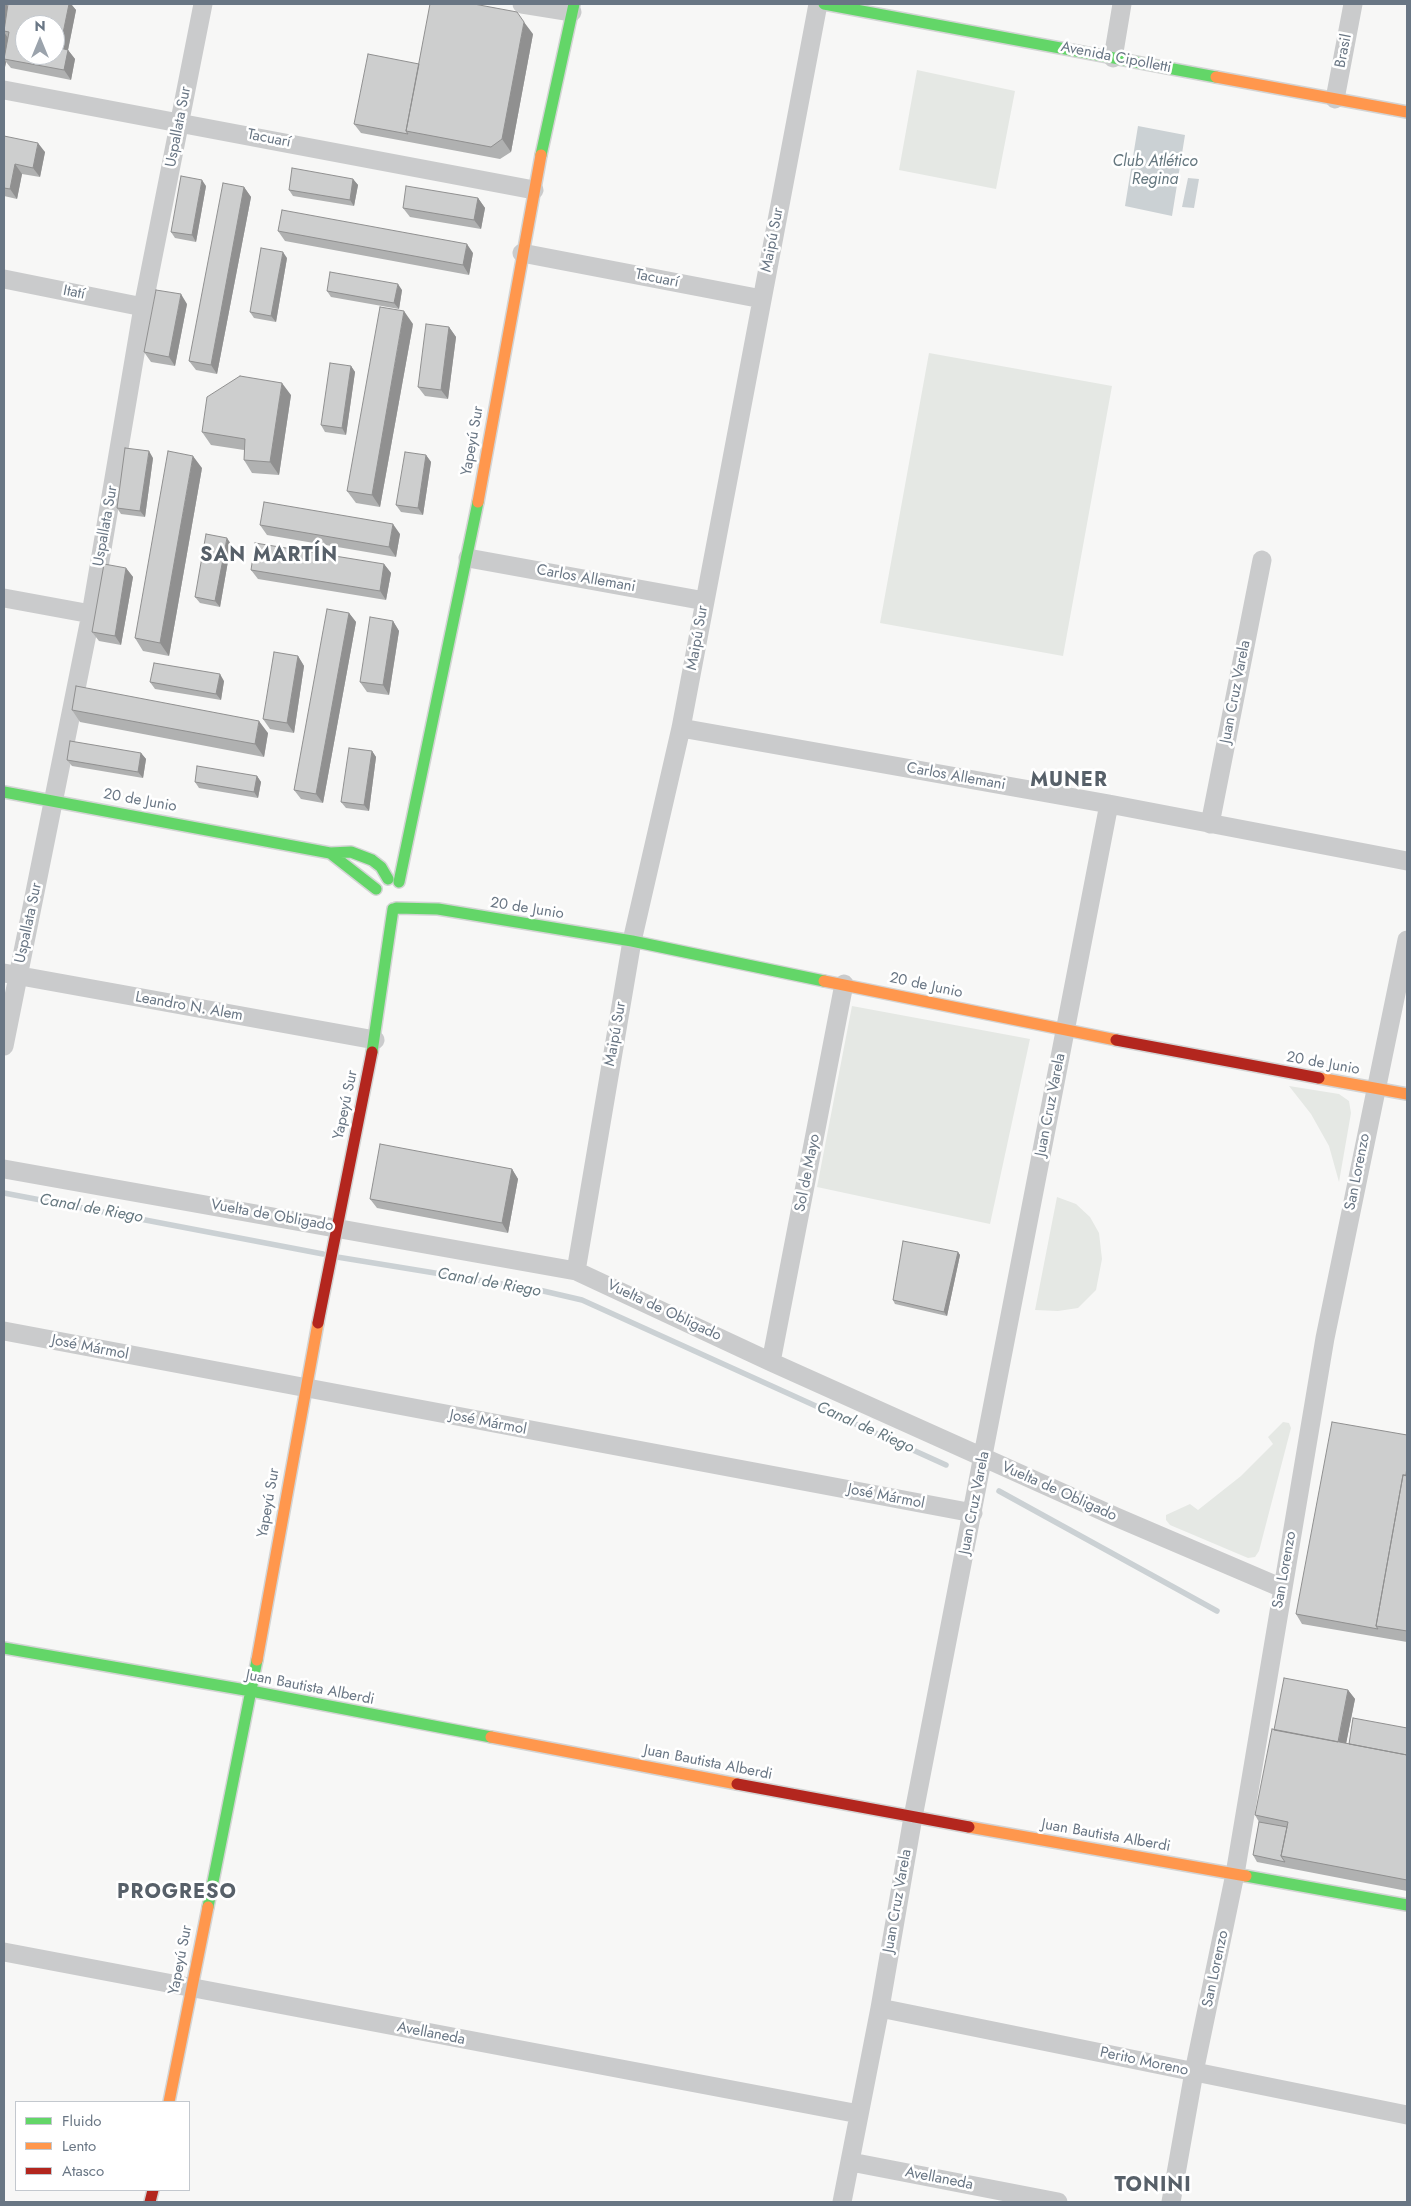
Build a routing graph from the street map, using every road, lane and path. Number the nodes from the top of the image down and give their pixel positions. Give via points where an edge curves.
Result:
1 (203, 4) edge
2 (522, 4) edge
3 (818, 4) edge
4 (824, 4) edge
5 (1122, 4) edge
6 (1353, 4) edge
7 (573, 8) edge
8 (1113, 58) junction
9 (4, 90) edge
10 (1335, 99) junction
11 (1407, 112) edge
12 (180, 122) junction
13 (534, 190) junction
14 (522, 253) junction
15 (4, 279) edge
16 (762, 299) junction
17 (144, 307) junction
18 (468, 558) junction
19 (1262, 560) dead end
20 (4, 598) edge
21 (705, 601) junction
22 (91, 614) junction
23 (681, 728) junction
24 (4, 792) edge
25 (55, 801) junction
26 (1109, 804) junction
27 (1210, 824) junction
28 (330, 853) junction
29 (1407, 861) edge
30 (393, 881) junction
31 (421, 898) dead end
32 (385, 903) junction
33 (438, 909) junction
34 (1407, 940) edge
35 (632, 941) junction
36 (11, 974) edge
37 (844, 984) junction
38 (1065, 1031) junction
39 (375, 1040) junction
40 (4, 1046) edge
41 (1375, 1088) junction
42 (1407, 1094) edge
43 (4, 1169) edge
44 (334, 1235) junction
45 (576, 1271) junction
46 (4, 1331) edge
47 (771, 1362) junction
48 (304, 1389) junction
49 (983, 1457) junction
50 (973, 1513) junction
51 (1282, 1588) junction
52 (4, 1648) edge
53 (250, 1692) junction
54 (913, 1817) junction
55 (1235, 1874) junction
56 (1407, 1905) edge
57 (4, 1952) edge
58 (190, 1989) junction
59 (880, 2008) junction
60 (1194, 2072) junction
61 (169, 2101) edge
62 (859, 2114) junction
63 (1407, 2115) edge
64 (851, 2162) junction
65 (842, 2202) edge
66 (1058, 2202) edge
67 (1171, 2202) edge

1 - 12 street, Uspallata Sur
2 - 7 street
3 - 16 street, Maipú Sur
4 - 8 street, Avenida Cipolletti
5 - 8 street
6 - 10 street, Brasil
7 - 13 street, Yapeyú Sur
8 - 10 street, Avenida Cipolletti
9 - 12 street, Tacuarí
10 - 11 street, Avenida Cipolletti
12 - 13 street, Tacuarí
12 - 17 street, Uspallata Sur
13 - 14 street, Yapeyú Sur
14 - 16 street, Tacuarí
14 - 18 street, Yapeyú Sur
15 - 17 street, Itatí
16 - 21 street, Maipú Sur
17 - 22 street, Uspallata Sur
18 - 21 street, Carlos Allemani
18 - 30 street, Yapeyú Sur
19 - 27 street, Juan Cruz Varela
20 - 22 street
21 - 23 street, Maipú Sur
22 - 25 street, Uspallata Sur
23 - 26 street, Carlos Allemani
23 - 35 street, Maipú Sur
24 - 25 street, 20 de Junio
25 - 28 street, 20 de Junio
25 - 36 street, Uspallata Sur
26 - 27 street, Carlos Allemani
26 - 38 street, Juan Cruz Varela
27 - 29 street, Carlos Allemani
28 - 30 street, 20 de Junio via 351,852 367,857
28 - 32 street, 20 de Junio
30 - 32 street
30 - 32 street via 405,895 400,906
31 - 33 street, 20 de Junio
32 - 33 street, 20 de Junio
32 - 39 street, Yapeyú Sur
33 - 35 street, 20 de Junio
34 - 41 street, San Lorenzo
35 - 37 street, 20 de Junio
35 - 45 street, Maipú Sur
36 - 39 street, Leandro N. Alem
36 - 40 street, Uspallata Sur
37 - 38 street, 20 de Junio
37 - 47 street, Sol de Mayo
38 - 41 street, 20 de Junio
38 - 49 street, Juan Cruz Varela
39 - 44 street, Yapeyú Sur
41 - 42 street, 20 de Junio
41 - 51 street, San Lorenzo via 1327,1329
43 - 44 street, Vuelta de Obligado
44 - 45 street, Vuelta de Obligado
44 - 48 street, Yapeyú Sur
45 - 47 street, Vuelta de Obligado
46 - 48 street, José Mármol
47 - 49 street, Vuelta de Obligado
48 - 50 street, José Mármol
48 - 53 street, Yapeyú Sur
49 - 50 street, Juan Cruz Varela
49 - 51 street, Vuelta de Obligado
50 - 54 street, Juan Cruz Varela
51 - 55 street, San Lorenzo
52 - 53 street, Juan Bautista Alberdi
53 - 54 street, Juan Bautista Alberdi
53 - 58 street, Yapeyú Sur
54 - 55 street, Juan Bautista Alberdi
54 - 59 street, Juan Cruz Varela
55 - 56 street, Juan Bautista Alberdi
55 - 60 street, San Lorenzo
57 - 58 street, Avellaneda
58 - 61 street, Yapeyú Sur
58 - 62 street, Avellaneda
59 - 60 street, Perito Moreno
59 - 62 street, Juan Cruz Varela
60 - 63 street, Perito Moreno
60 - 67 street, San Lorenzo
62 - 64 street, Juan Cruz Varela
64 - 65 street, Juan Cruz Varela
64 - 66 street, Avellaneda

